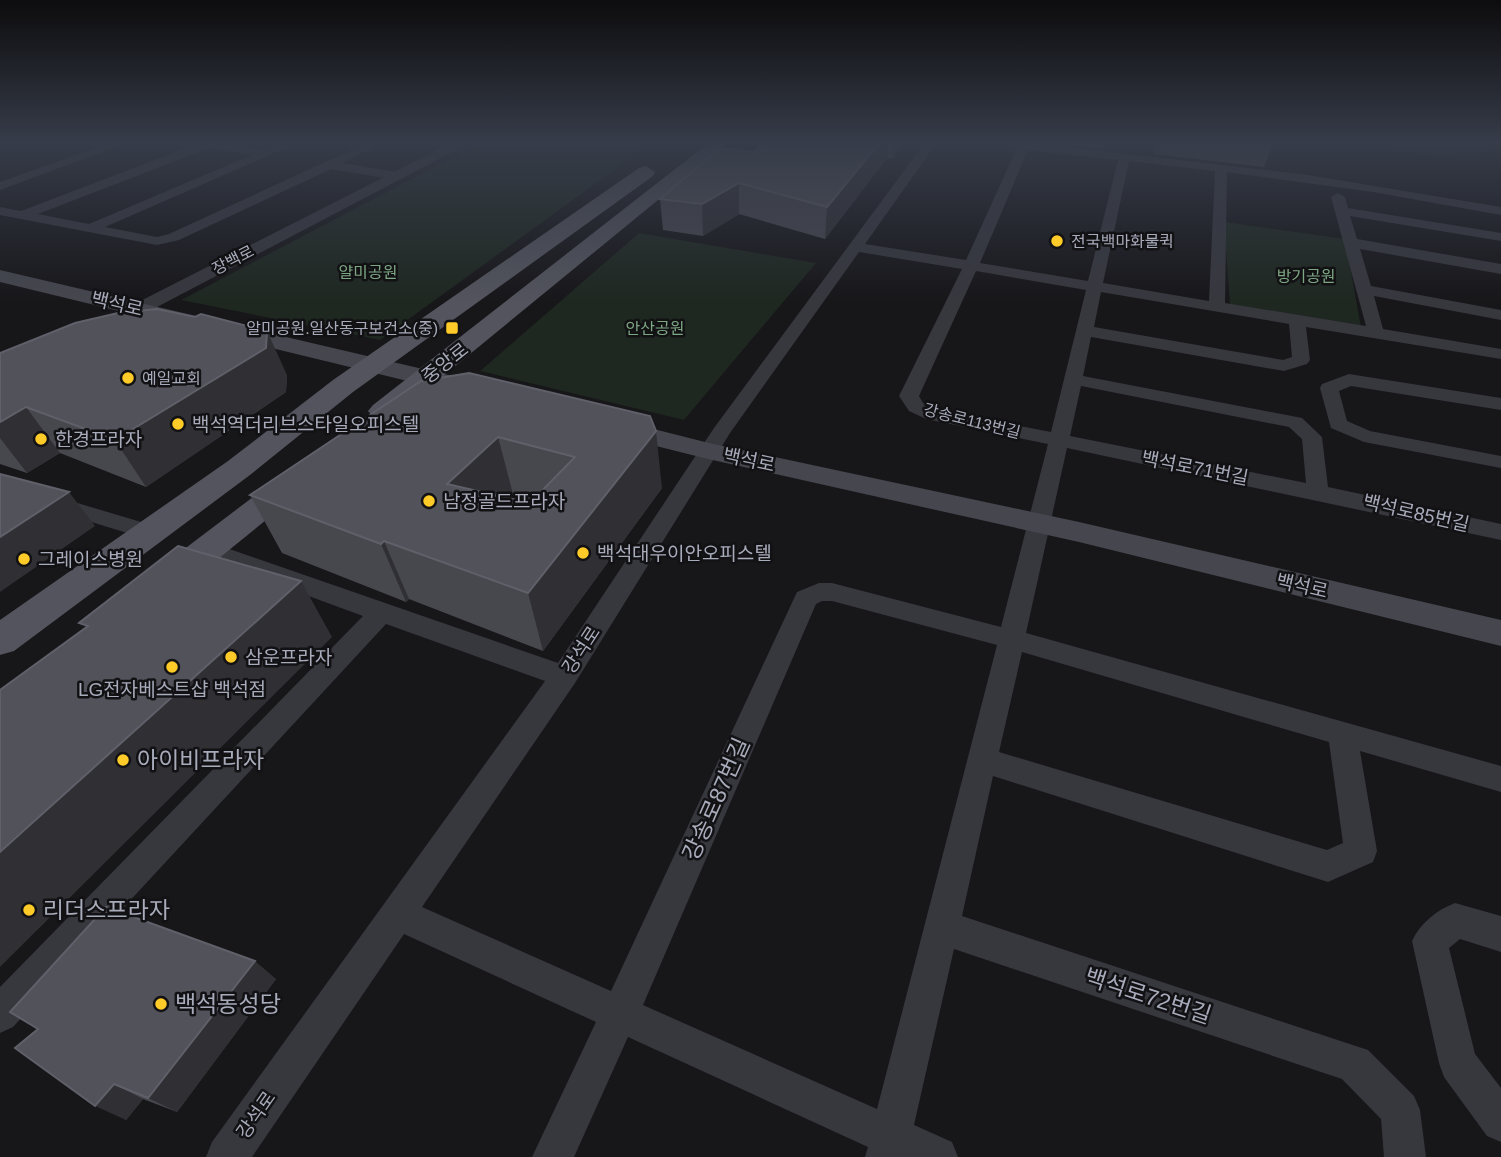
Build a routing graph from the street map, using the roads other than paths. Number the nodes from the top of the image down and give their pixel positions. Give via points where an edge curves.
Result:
1 (75, 195) edge
2 (169, 195) edge
3 (265, 195) edge
4 (360, 195) edge
5 (617, 195) edge
6 (655, 195) edge
7 (894, 195) edge
8 (1004, 195) edge
9 (1115, 195) edge
10 (1220, 195) edge
11 (1337, 195) edge
12 (1418, 195) edge
13 (0, 211) edge
14 (1342, 211) junction
15 (1501, 211) edge
16 (22, 215) junction
17 (88, 229) junction
18 (1501, 237) edge
19 (1353, 243) junction
20 (858, 247) junction
21 (969, 267) junction
22 (1501, 269) edge
23 (0, 276) edge
24 (1093, 287) junction
25 (1365, 290) junction
26 (1217, 307) junction
27 (138, 309) junction
28 (1501, 314) edge
29 (1297, 320) junction
30 (98, 330) edge
31 (1083, 330) junction
32 (1376, 333) junction
33 (1501, 354) edge
34 (373, 365) junction
35 (426, 378) junction
36 (1072, 379) junction
37 (486, 393) edge
38 (1501, 404) edge
39 (590, 421) edge
40 (363, 427) edge
41 (1058, 440) junction
42 (708, 452) junction
43 (321, 460) edge
44 (1501, 461) edge
45 (0, 487) edge
46 (1325, 493) junction
47 (1039, 523) junction
48 (150, 532) junction
49 (1501, 532) edge
50 (207, 550) junction
51 (133, 608) edge
52 (382, 612) junction
53 (1501, 633) edge
54 (1011, 639) junction
55 (0, 640) edge
56 (565, 675) junction
57 (1347, 736) junction
58 (982, 760) junction
59 (1501, 779) edge
60 (397, 913) junction
61 (942, 927) junction
62 (1501, 934) edge
63 (620, 1013) junction
64 (0, 1014) edge
65 (1501, 1122) edge
66 (889, 1147) edge
67 (227, 1157) edge
68 (553, 1157) edge
69 (937, 1157) edge
70 (1405, 1157) edge

1 - 16 street
2 - 17 street
3 - 17 street via 157,241
4 - 27 street, 장백로
5 - 34 main road, 중앙로
6 - 35 main road, 중앙로
7 - 20 street, 강석로
8 - 21 street, 강송로113번길
9 - 24 street
10 - 26 street
11 - 14 street
12 - 15 street
13 - 16 street
14 - 18 street
14 - 19 street
16 - 17 street
19 - 22 street
19 - 25 street
20 - 21 street
20 - 42 street, 강석로
21 - 24 street
21 - 41 street, 강송로113번길 via 909,396 916,407 933,415
23 - 27 main road, 백석로
24 - 26 street
24 - 31 street
25 - 28 street
25 - 32 street
26 - 29 street
27 - 30 street, 장백로
27 - 34 main road, 백석로
29 - 31 street via 1301,360 1284,366
29 - 32 street
31 - 36 street
32 - 33 street
34 - 35 main road, 백석로
34 - 48 main road, 중앙로
35 - 37 main road, 백석로
35 - 40 main road, 중앙로
36 - 41 street
36 - 46 street via 1295,422 1312,437
38 - 44 street via 1349,380 1329,388 1338,424 1364,436
39 - 42 main road, 백석로
41 - 46 street, 백석로71번길
41 - 47 street
42 - 47 main road, 백석로
42 - 56 street, 강석로
43 - 50 main road
45 - 48 street
46 - 49 street, 백석로85번길
47 - 53 main road, 백석로
47 - 54 street
48 - 55 main road, 중앙로
50 - 51 main road
50 - 52 street
52 - 56 street
52 - 64 street
54 - 57 street
54 - 58 street
54 - 63 street, 강송로87번길 via 832,592 806,597
56 - 60 street, 강석로
57 - 58 street via 1361,851 1328,866
57 - 59 street
58 - 61 street
60 - 63 street
60 - 67 street, 강석로
61 - 66 street
61 - 70 street, 백석로72번길 via 1354,1064 1400,1110
62 - 65 street via 1455,920 1430,941 1458,1063
63 - 66 street
63 - 68 street, 강송로87번길
66 - 69 street

